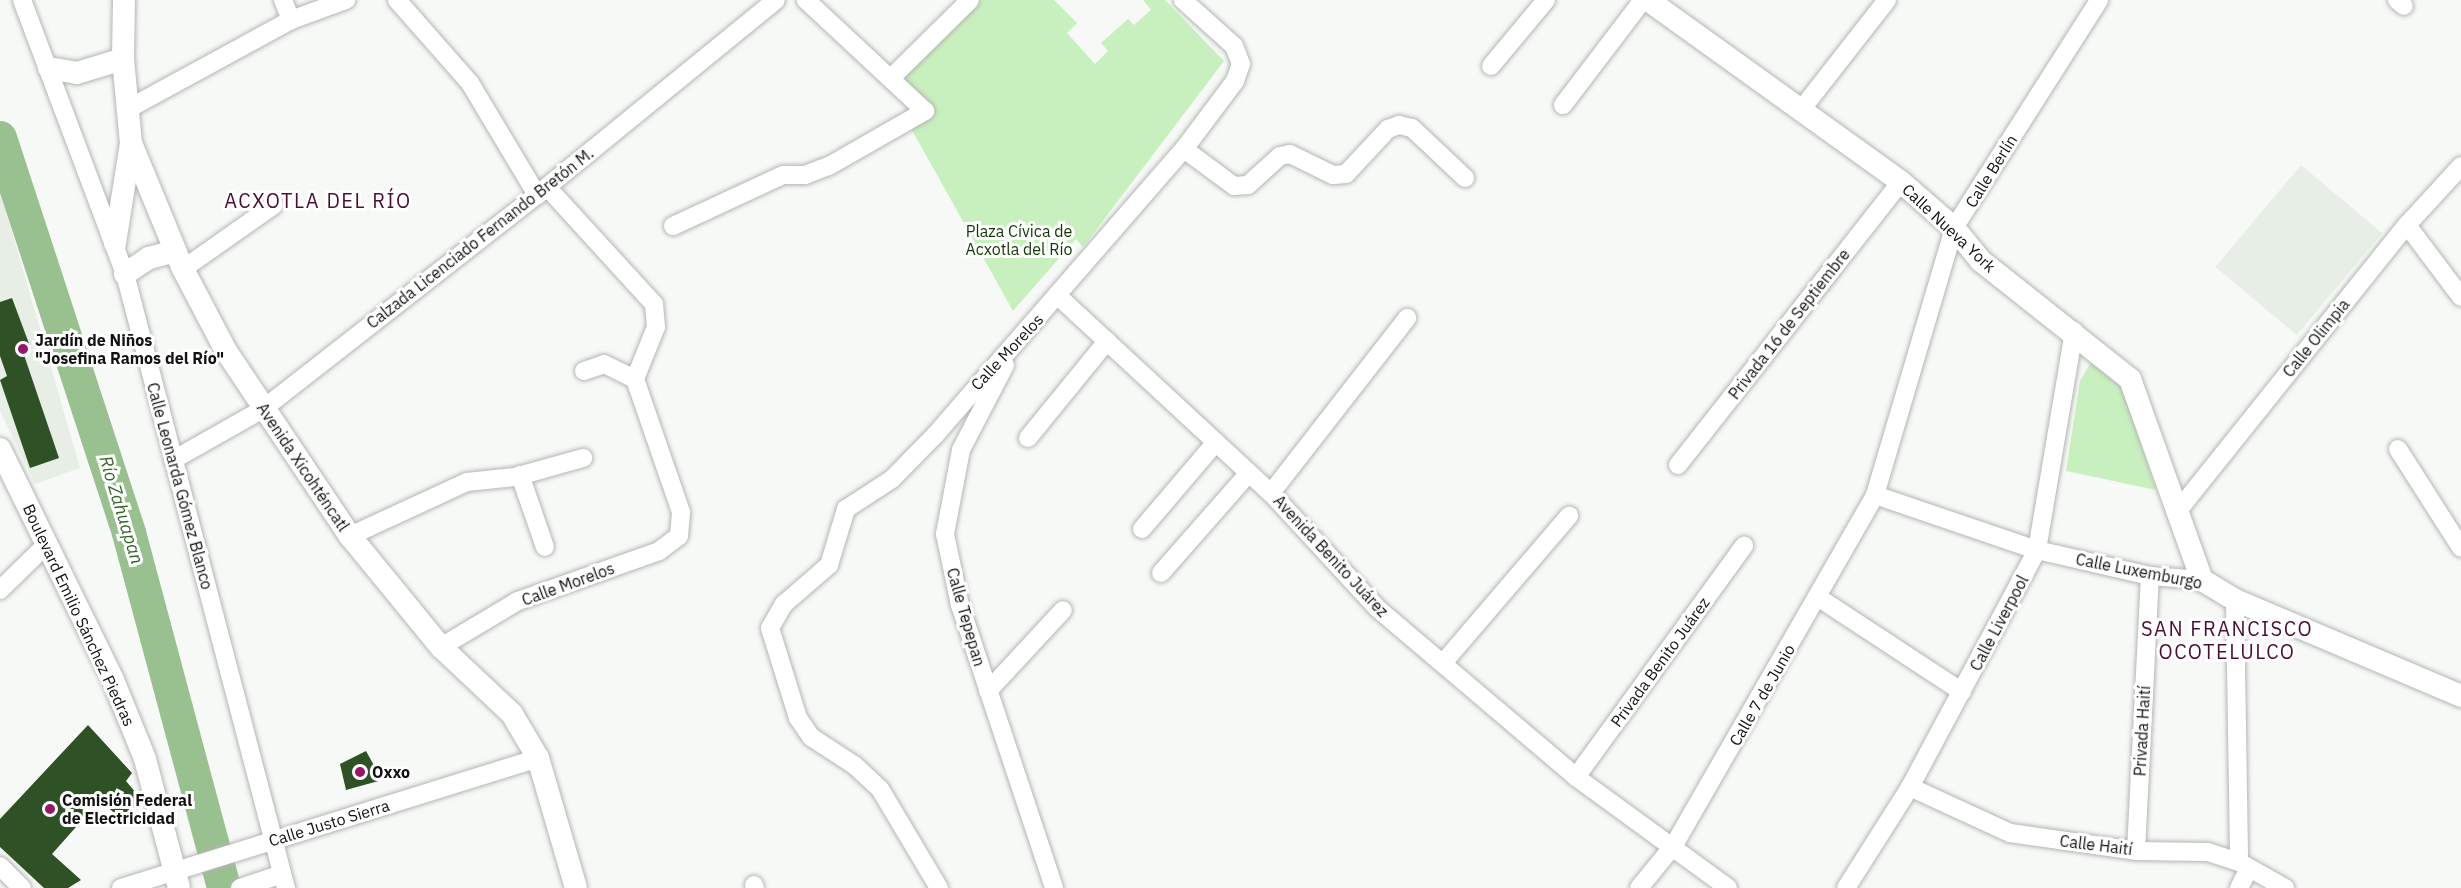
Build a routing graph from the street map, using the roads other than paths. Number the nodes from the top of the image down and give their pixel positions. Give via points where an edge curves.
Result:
1 (22, 0) edge
2 (124, 0) edge
3 (283, 0) edge
4 (346, 0) edge
5 (396, 0) edge
6 (776, 0) edge
7 (806, 0) edge
8 (970, 0) edge
9 (1183, 0) edge
10 (1546, 0) edge
11 (1643, 0) edge
12 (1648, 0) edge
13 (1887, 0) edge
14 (2099, 0) edge
15 (291, 20) junction
16 (123, 59) junction
17 (1491, 66) dead end
18 (49, 68) junction
19 (893, 76) junction
20 (1563, 105) dead end
21 (126, 110) junction
22 (1801, 110) junction
23 (131, 142) junction
24 (1184, 149) junction
25 (2461, 166) edge
26 (1464, 178) dead end
27 (1901, 182) junction
28 (542, 191) junction
29 (274, 205) dead end
30 (2407, 225) junction
31 (673, 226) dead end
32 (1954, 228) junction
33 (115, 243) junction
34 (179, 260) junction
35 (125, 273) junction
36 (1058, 296) junction
37 (2461, 297) edge
38 (1407, 318) dead end
39 (2074, 331) junction
40 (1107, 341) junction
41 (1013, 350) junction
42 (584, 371) dead end
43 (635, 380) junction
44 (263, 409) junction
45 (1028, 438) dead end
46 (1216, 442) junction
47 (0, 449) edge
48 (2398, 449) dead end
49 (583, 458) dead end
50 (173, 460) junction
51 (1678, 465) dead end
52 (1249, 472) junction
53 (520, 475) junction
54 (1271, 493) junction
55 (1875, 495) junction
56 (2176, 513) junction
57 (1569, 516) dead end
58 (1142, 530) dead end
59 (350, 536) junction
60 (46, 545) junction
61 (1744, 546) dead end
62 (544, 547) dead end
63 (2461, 548) edge
64 (2037, 550) junction
65 (1161, 573) dead end
66 (2150, 576) junction
67 (2202, 580) junction
68 (0, 590) edge
69 (1819, 598) junction
70 (2235, 600) junction
71 (1063, 610) dead end
72 (441, 647) junction
73 (1443, 663) junction
74 (988, 691) junction
75 (1962, 692) junction
76 (2461, 696) edge
77 (538, 758) junction
78 (1576, 777) junction
79 (1910, 787) junction
80 (273, 841) junction
81 (1674, 845) junction
82 (2136, 851) junction
83 (2244, 865) junction
84 (0, 866) edge
85 (182, 874) edge
86 (284, 881) edge
87 (22, 888) edge
88 (121, 888) edge
89 (240, 888) edge
90 (576, 888) edge
91 (939, 888) edge
92 (1054, 888) edge
93 (1639, 888) edge
94 (1728, 888) edge
95 (1846, 888) edge
96 (2240, 888) edge
97 (2285, 888) edge

1 - 18 street, Calle Leonarda Gómez Blanco
2 - 16 street, Avenida Xicohténcatl
3 - 15 street
4 - 15 street
5 - 28 street via 470,83
6 - 28 street, Calzada Licenciado Fernando Bretón M.
7 - 19 street
8 - 19 street
9 - 24 street, Calle Morelos via 1234,46 1241,64 1235,81
10 - 17 street
11 - 20 street
12 - 22 street, Calle Nueva York
13 - 22 street
14 - 32 street, Calle Berlín
15 - 21 street
16 - 18 street via 77,73
16 - 21 street, Avenida Xicohténcatl
18 - 33 street, Calle Leonarda Gómez Blanco
19 - 31 street via 925,111 830,166 805,175 783,175
21 - 23 street, Avenida Xicohténcatl
22 - 27 street, Calle Nueva York
23 - 33 street
23 - 34 street, Avenida Xicohténcatl
24 - 26 street via 1234,186 1248,185 1280,156 1290,154 1332,175 1346,174 1388,129 1399,125 1412,128
24 - 36 street, Calle Morelos
25 - 30 street, Calle Olimpia
27 - 32 street, Calle Nueva York
27 - 51 street, Privada 16 de Septiembre
28 - 43 street via 654,304 656,327
28 - 44 street, Calzada Licenciado Fernando Bretón M.
29 - 34 street
30 - 37 street
30 - 56 street, Calle Olimpia
32 - 39 street, Calle Nueva York via 1981,261
32 - 55 street, Calle Berlín
33 - 35 street, Calle Leonarda Gómez Blanco
34 - 35 street via 149,258
34 - 44 street, Avenida Xicohténcatl via 226,351
35 - 50 street, Calle Leonarda Gómez Blanco
36 - 40 street, Avenida Benito Juárez
36 - 41 street, Calle Morelos
38 - 54 street
39 - 56 street, Calle Nueva York via 2130,379
39 - 64 street, Calle Liverpool
40 - 45 street
40 - 46 street, Avenida Benito Juárez
41 - 74 street, Calle Tepepan via 961,450 945,534 960,605
41 - 91 street, Calle Morelos via 892,479 846,509 829,565 784,604 770,628 798,718 811,737 854,765 880,789
42 - 43 street via 604,364
43 - 72 street, Calle Morelos via 681,512 680,536 659,551 518,601
44 - 50 street, Calzada Licenciado Fernando Bretón M.
44 - 59 street, Avenida Xicohténcatl
46 - 52 street, Avenida Benito Juárez
46 - 58 street
47 - 60 street, Boulevard Emilio Sánchez Piedras
48 - 63 street
49 - 53 street
50 - 80 street, Calle Leonarda Gómez Blanco
52 - 54 street, Avenida Benito Juárez
52 - 65 street
53 - 59 street via 467,482
53 - 62 street
54 - 73 street, Avenida Benito Juárez via 1377,608
55 - 64 street, Calle Luxemburgo
55 - 69 street, Calle 7 de Junio
56 - 67 street, Calle Nueva York
57 - 73 street
59 - 72 street, Avenida Xicohténcatl
60 - 68 street
60 - 85 street, Boulevard Emilio Sánchez Piedras via 113,680 146,759
61 - 78 street, Privada Benito Juárez
64 - 66 street, Calle Luxemburgo
64 - 75 street, Calle Liverpool
66 - 67 street, Calle Luxemburgo
66 - 82 street, Privada Haití
67 - 70 street, Calle Luxemburgo
69 - 75 street
69 - 81 street, Calle 7 de Junio
70 - 76 street, Calle Luxemburgo
70 - 83 street
71 - 74 street
72 - 77 street, Avenida Xicohténcatl via 512,714
73 - 78 street, Avenida Benito Juárez
74 - 92 street, Calle Tepepan
75 - 79 street, Calle Liverpool
77 - 80 street, Calle Justo Sierra
77 - 90 street, Avenida Xicohténcatl
78 - 81 street, Avenida Benito Juárez
79 - 82 street, Calle Haití via 2010,833
79 - 95 street, Calle Liverpool
80 - 85 street, Calle Justo Sierra
80 - 86 street, Calle Leonarda Gómez Blanco
81 - 93 street, Calle 7 de Junio
81 - 94 street, Avenida Benito Juárez
82 - 83 street, Calle Haití via 2208,852
83 - 96 street
83 - 97 street, Calle Haití
84 - 87 street
85 - 88 street, Calle Justo Sierra
86 - 89 street via 262,880

